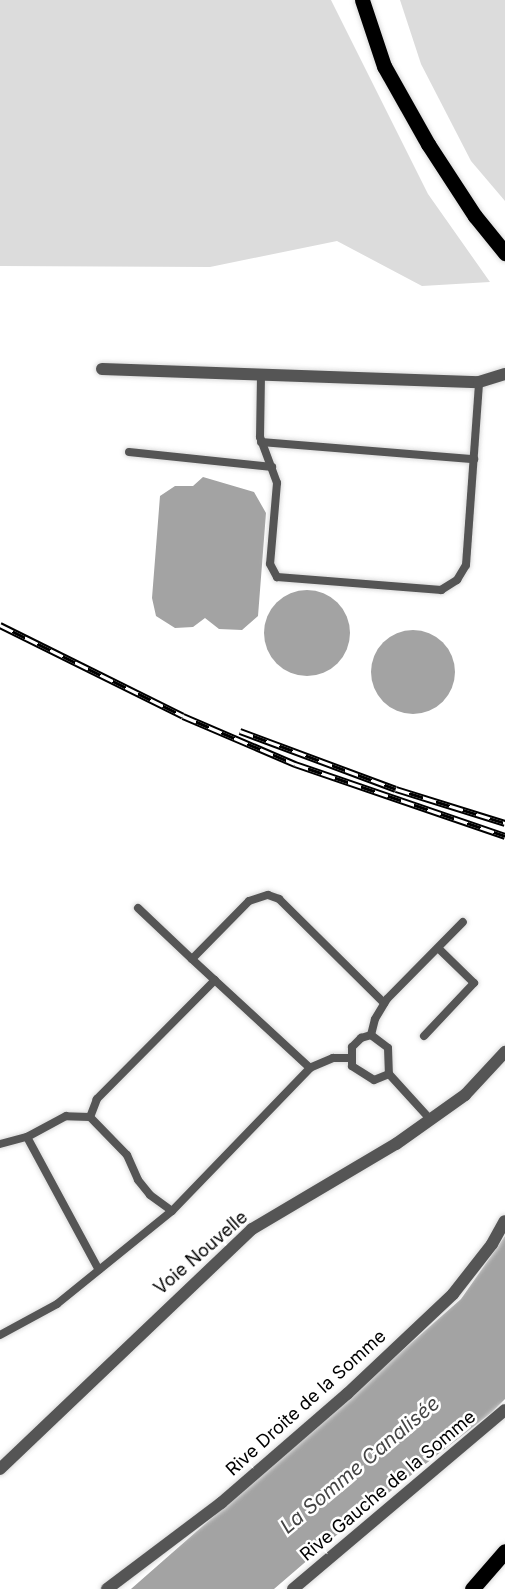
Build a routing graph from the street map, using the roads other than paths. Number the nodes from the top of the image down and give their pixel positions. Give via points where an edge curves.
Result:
1 (362, 0) edge
2 (501, 249) edge
3 (102, 369) dead end
4 (505, 374) edge
5 (261, 375) junction
6 (479, 382) junction
7 (261, 442) junction
8 (129, 452) dead end
9 (474, 459) junction
10 (272, 467) junction
11 (138, 908) dead end
12 (463, 922) dead end
13 (438, 948) junction
14 (192, 959) junction
15 (215, 980) junction
16 (384, 1003) junction
17 (372, 1035) junction
18 (424, 1036) dead end
19 (505, 1052) edge
20 (350, 1058) junction
21 (310, 1068) junction
22 (388, 1074) junction
23 (90, 1117) junction
24 (430, 1119) junction
25 (27, 1137) junction
26 (0, 1144) edge
27 (172, 1211) junction
28 (505, 1221) edge
29 (99, 1270) junction
30 (0, 1335) edge
31 (505, 1410) edge
32 (0, 1469) edge
33 (505, 1551) edge
34 (107, 1589) edge
35 (293, 1589) edge
36 (472, 1589) edge

1 - 2 main road via 384,66 428,144
3 - 5 street
4 - 6 street
5 - 6 street
5 - 7 lane
6 - 9 lane
7 - 9 lane
7 - 10 lane
8 - 10 lane
9 - 10 lane via 466,565 457,580 441,590 277,577 270,564 277,483
11 - 14 lane
12 - 13 lane
13 - 16 lane
13 - 18 lane via 474,983
14 - 15 lane
14 - 16 lane via 249,901 267,895 279,899
15 - 21 lane
15 - 23 lane via 97,1099
16 - 17 lane
17 - 20 lane via 356,1042
17 - 22 lane via 388,1048
19 - 24 street, Voie Nouvelle via 465,1095
20 - 21 lane via 333,1058
20 - 22 lane via 352,1066 374,1080
21 - 27 lane
22 - 24 lane
23 - 25 lane via 66,1116
23 - 27 lane via 127,1155 150,1195
24 - 32 street, Voie Nouvelle via 252,1229
25 - 26 lane
25 - 29 lane
27 - 29 lane
28 - 34 street, Rive Droite de la Somme via 453,1294 347,1394 221,1503
29 - 30 lane via 57,1304
31 - 35 street, Rive Gauche de la Somme
33 - 36 main road

